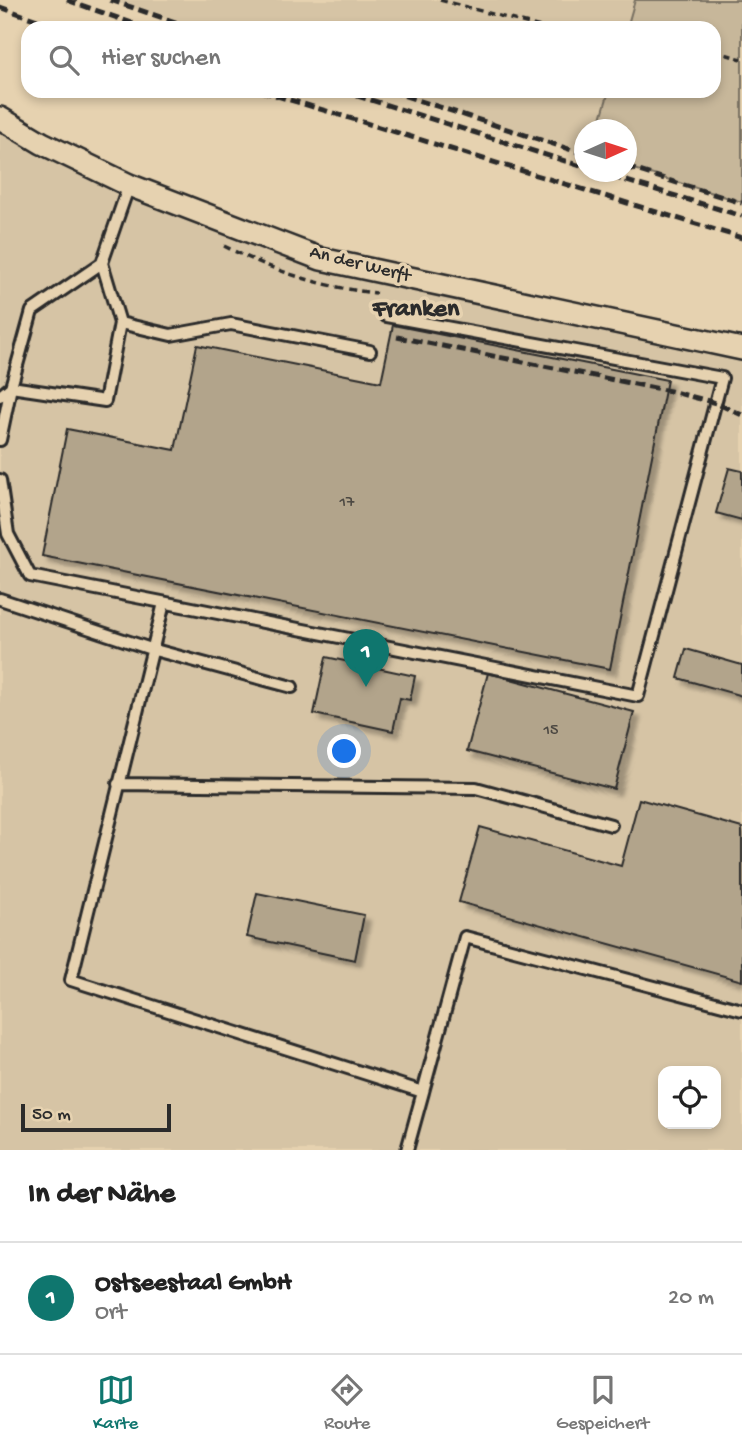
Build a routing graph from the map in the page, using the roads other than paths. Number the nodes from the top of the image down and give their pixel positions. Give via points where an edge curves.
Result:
1 (0, 118) edge
2 (129, 185) junction
3 (102, 263) junction
4 (386, 316) dead end
5 (120, 323) junction
6 (742, 349) edge
7 (370, 351) dead end
8 (11, 387) junction
9 (0, 396) edge
10 (0, 440) edge
11 (0, 480) edge
12 (0, 599) edge
13 (164, 603) junction
14 (151, 649) junction
15 (292, 687) dead end
16 (118, 784) junction
17 (611, 825) dead end
18 (742, 1010) edge
19 (423, 1092) junction
20 (407, 1150) edge

1 - 2 street, An der Werft
2 - 3 lane
2 - 6 street, An der Werft via 321,259
3 - 5 lane
3 - 8 lane via 32,311
4 - 13 lane via 722,378 638,696
5 - 7 lane via 171,335 231,324
5 - 8 lane via 105,401
8 - 9 lane
8 - 10 lane
11 - 13 lane via 8,534 30,576
12 - 14 lane
13 - 14 lane
14 - 15 lane
14 - 16 lane
16 - 17 lane via 476,788
16 - 19 lane via 71,980
18 - 19 lane via 465,937
19 - 20 lane

